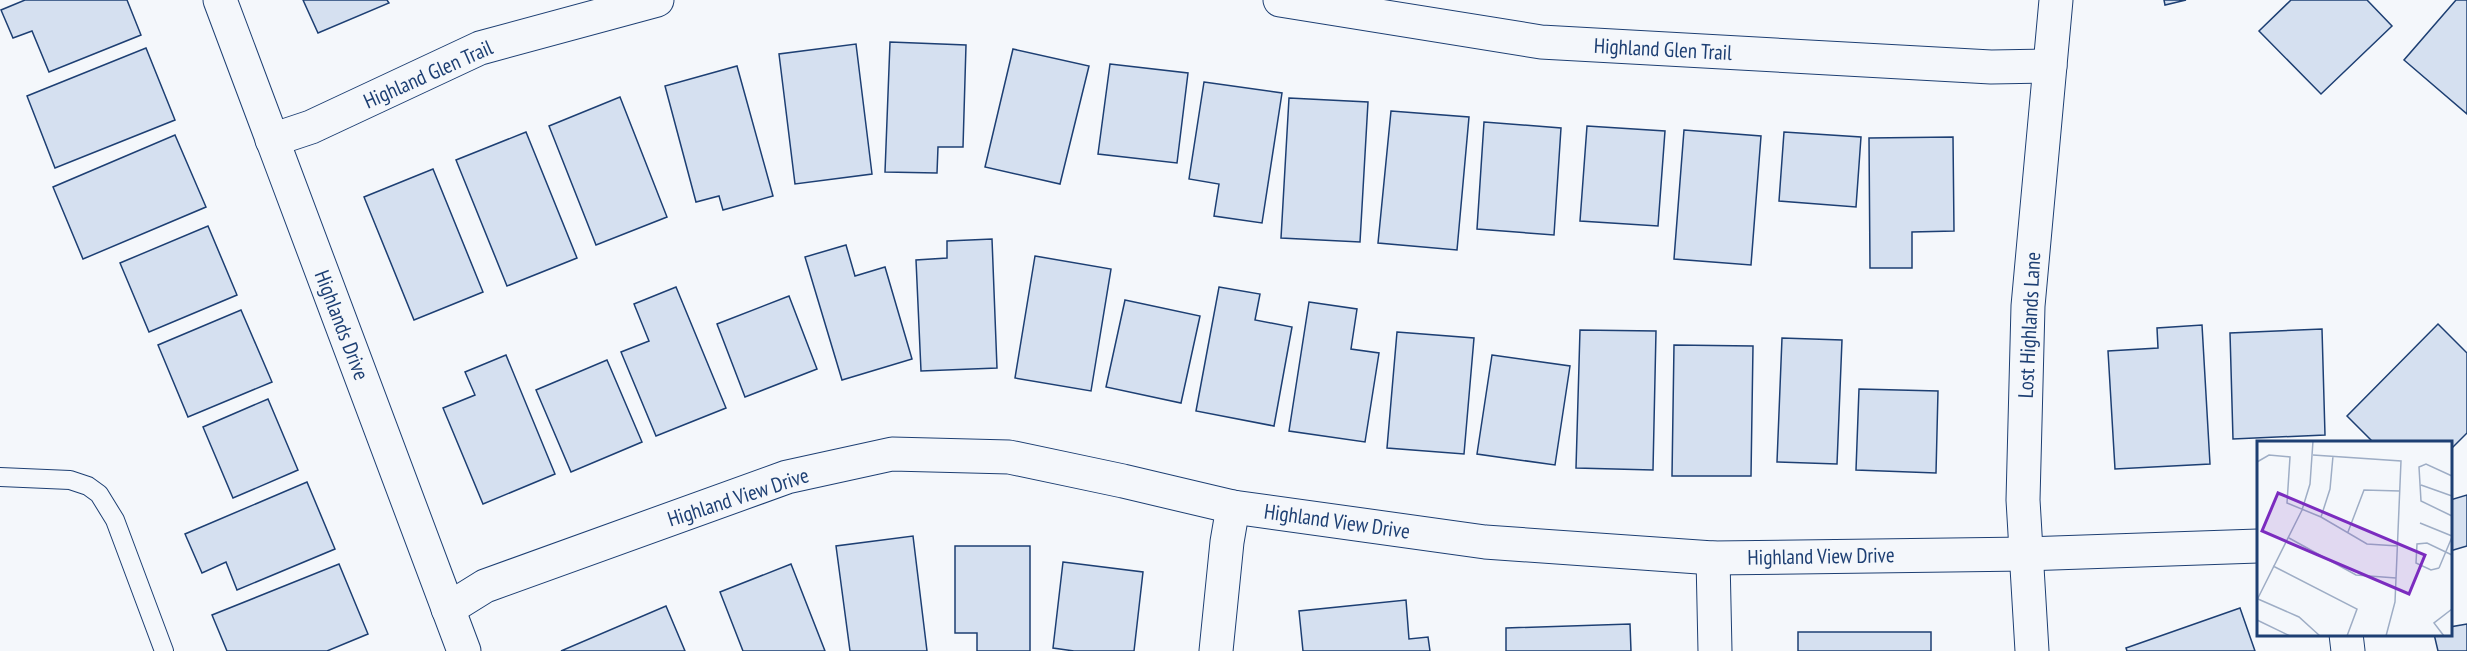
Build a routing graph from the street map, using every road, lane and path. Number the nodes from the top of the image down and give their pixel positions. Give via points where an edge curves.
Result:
1 (220, 0) edge
2 (657, 0) edge
3 (1280, 0) edge
4 (2055, 0) edge
5 (2050, 66) junction
6 (272, 140) junction
7 (0, 477) edge
8 (1233, 507) junction
9 (2257, 546) edge
10 (2026, 554) junction
11 (1713, 558) junction
12 (448, 609) junction
13 (2346, 636) edge
14 (164, 651) edge
15 (464, 651) edge
16 (1216, 651) edge
17 (1715, 651) edge
18 (2032, 651) edge
19 (2348, 651) edge

1 - 6 street, Highlands Drive
2 - 6 street, Highland Glen Trail via 480,48 322,122
3 - 5 street, Highland Glen Trail via 1541,42 1991,67
4 - 5 street, Lost Highlands Lane
5 - 10 street, Lost Highlands Lane via 2028,306 2023,500
6 - 12 street, Highlands Drive
7 - 14 lane via 70,480 99,494 115,520
8 - 11 street, Highland View Drive via 1485,542
8 - 12 street, Highland View Drive via 1009,457 892,454 787,477 485,586
8 - 16 street
9 - 10 street, Highland View Drive
10 - 11 street, Highland View Drive
10 - 18 street, Lost Highlands Lane
11 - 17 street
12 - 15 street, Highlands Drive
13 - 19 street

